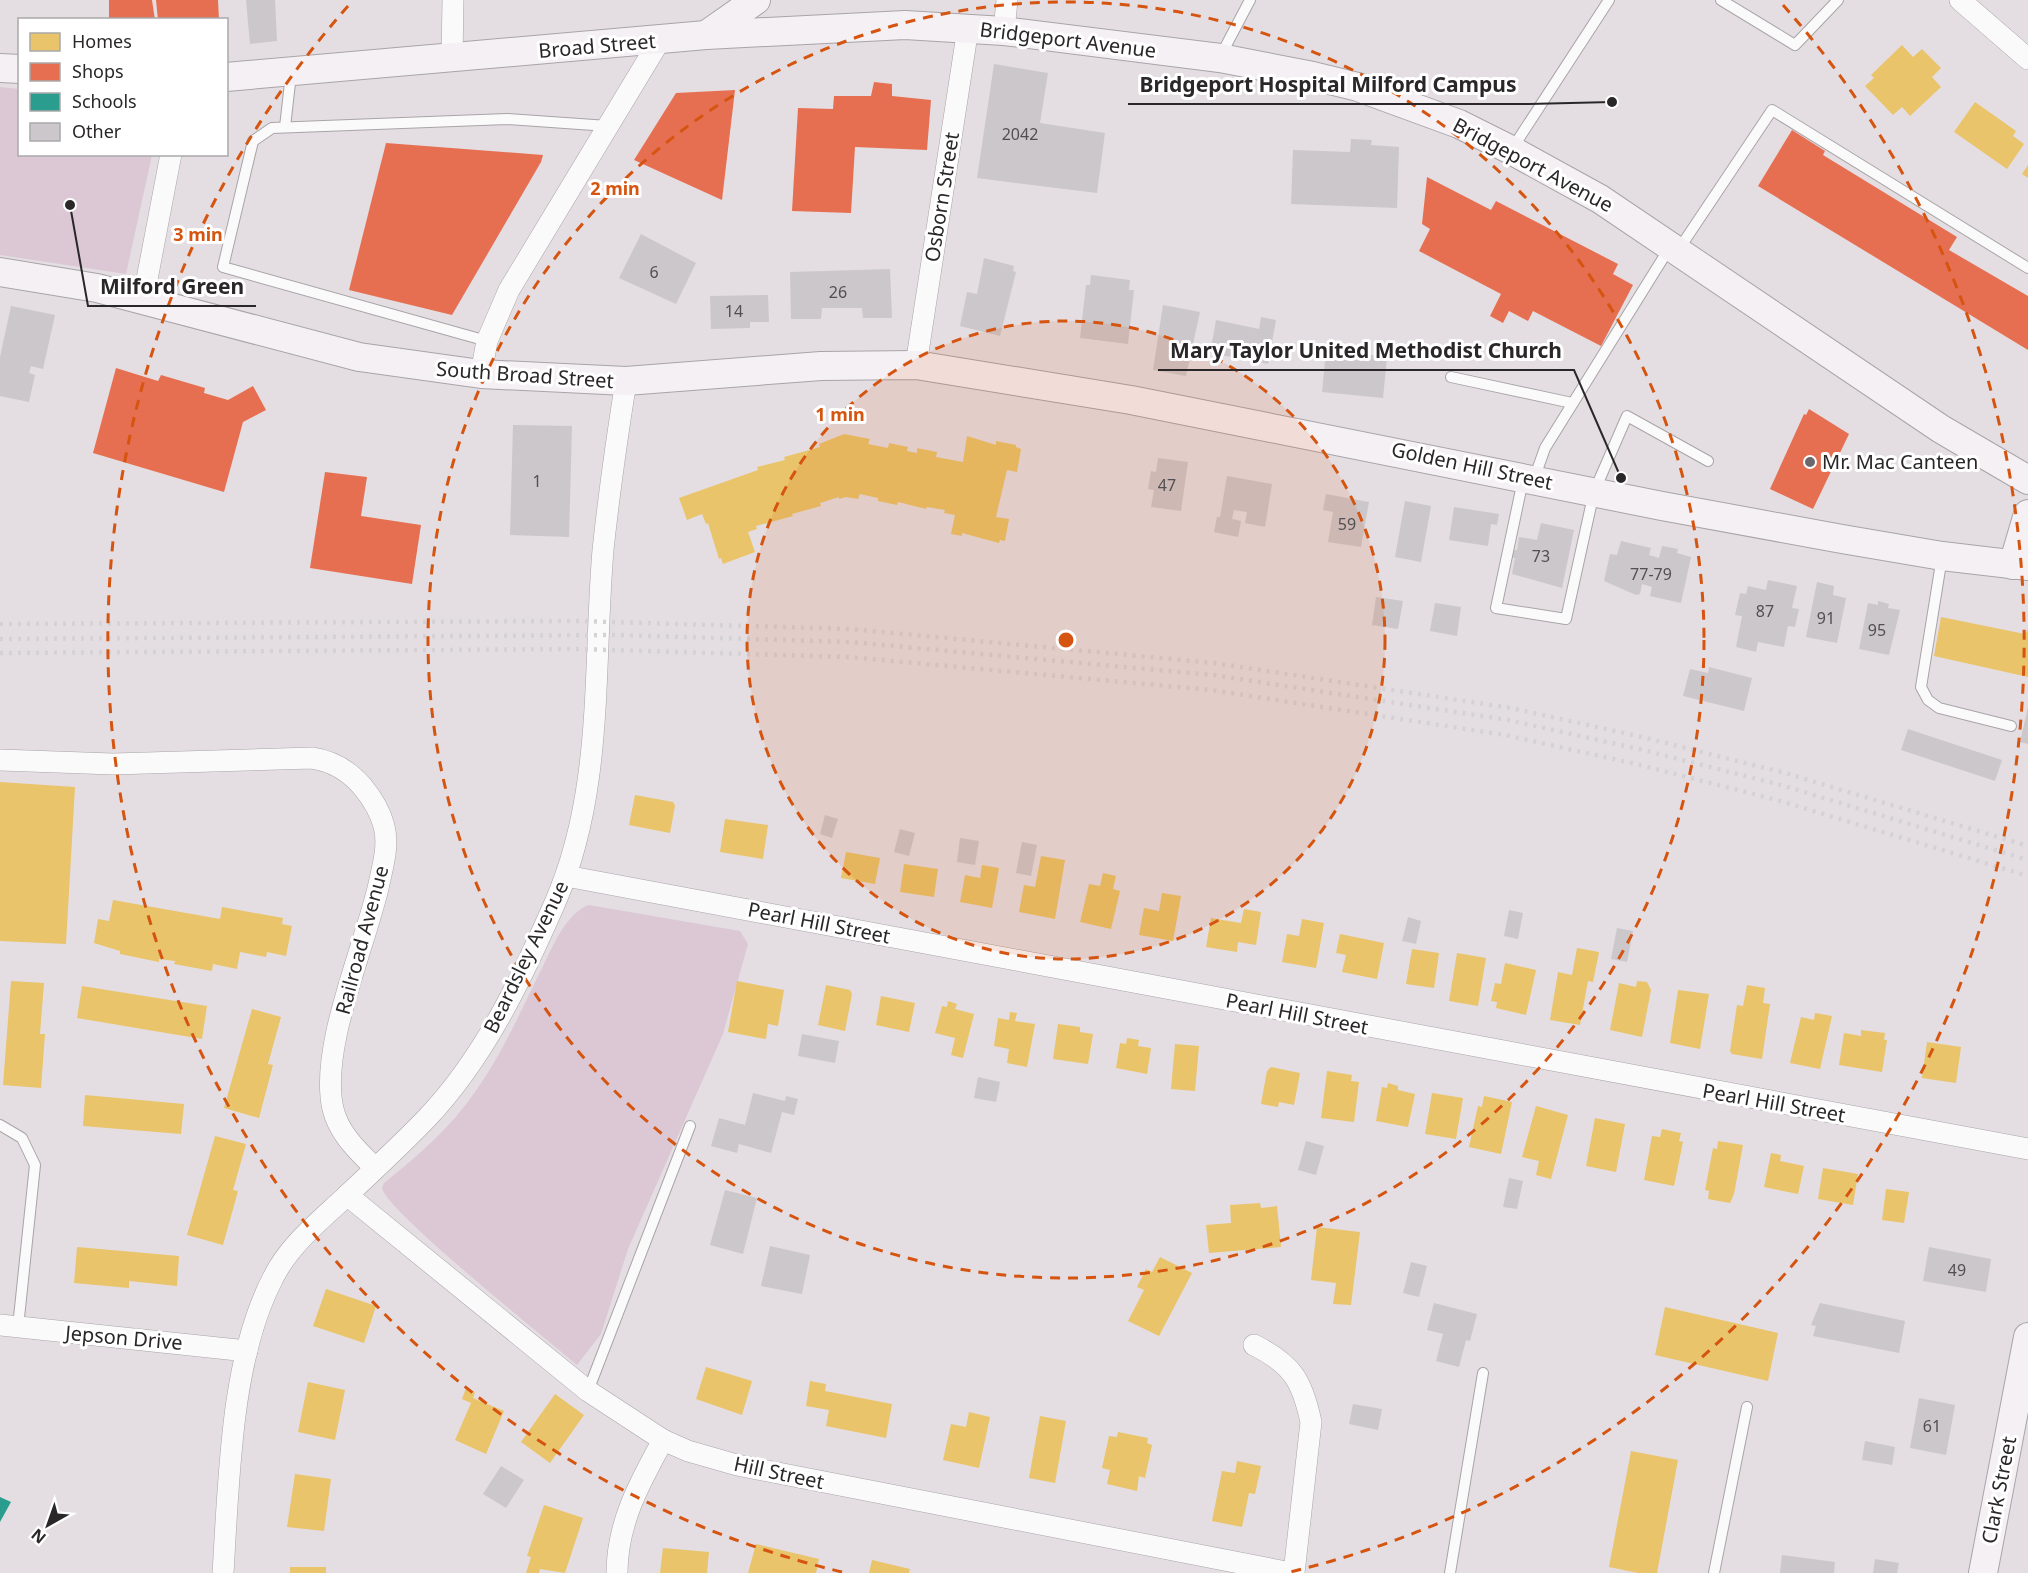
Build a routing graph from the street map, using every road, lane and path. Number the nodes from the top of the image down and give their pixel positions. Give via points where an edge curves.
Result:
1 (453, 0) edge
2 (756, 0) edge
3 (1007, 0) edge
4 (1250, 0) edge
5 (1609, 0) edge
6 (1838, 0) edge
7 (1960, 0) edge
8 (1726, 1) edge
9 (968, 28) junction
10 (1004, 31) junction
11 (706, 35) junction
12 (660, 40) junction
13 (1220, 58) junction
14 (452, 59) junction
15 (2028, 59) edge
16 (0, 68) edge
17 (18, 69) edge
18 (291, 72) junction
19 (228, 77) edge
20 (608, 126) junction
21 (285, 127) junction
22 (1512, 150) junction
23 (171, 156) edge
24 (1675, 247) junction
25 (2028, 268) edge
26 (0, 272) edge
27 (143, 300) junction
28 (487, 341) junction
29 (916, 365) junction
30 (481, 375) junction
31 (1451, 377) dead end
32 (626, 381) junction
33 (1572, 403) junction
34 (1708, 461) dead end
35 (1529, 478) junction
36 (2028, 480) edge
37 (1594, 492) junction
38 (2028, 514) edge
39 (1942, 556) junction
40 (2021, 565) edge
41 (2011, 726) dead end
42 (0, 760) edge
43 (566, 876) junction
44 (0, 1125) edge
45 (690, 1125) dead end
46 (2028, 1149) edge
47 (375, 1168) junction
48 (347, 1195) junction
49 (9, 1326) edge
50 (2028, 1337) edge
51 (1254, 1345) dead end
52 (247, 1351) junction
53 (1483, 1373) dead end
54 (588, 1391) junction
55 (1747, 1407) dead end
56 (663, 1440) junction
57 (1222, 1569) edge
58 (223, 1573) edge
59 (617, 1573) edge
60 (1292, 1573) edge
61 (1450, 1573) edge
62 (1714, 1573) edge
63 (1983, 1573) edge

1 - 14 street
2 - 11 main road
3 - 10 street
4 - 13 lane
5 - 22 lane
6 - 8 lane via 1795,45
7 - 15 street
9 - 10 main road, Bridgeport Avenue
9 - 11 main road, Broad Street via 905,25
9 - 29 street, Osborn Street
10 - 13 main road, Bridgeport Avenue
11 - 12 main road, Broad Street
12 - 14 main road, Broad Street
12 - 20 street
13 - 22 main road, Bridgeport Avenue via 1358,87 1458,124
14 - 18 main road, Broad Street
16 - 17 main road
18 - 19 main road, Broad Street
18 - 21 lane
20 - 21 lane via 507,119
20 - 28 street via 509,290
21 - 28 lane via 272,128 253,141 223,267
22 - 24 main road, Bridgeport Avenue
23 - 27 street
24 - 25 lane via 1772,110
24 - 33 lane
24 - 36 main road, Bridgeport Avenue via 1941,429
26 - 27 main road
27 - 30 main road, South Broad Street via 359,357
28 - 30 street
29 - 32 main road, South Broad Street via 831,365
29 - 35 main road, Golden Hill Street via 1131,400
30 - 32 main road, South Broad Street
31 - 33 lane
32 - 43 street, Beardsley Avenue via 603,551 596,724 586,792
33 - 35 lane
34 - 37 lane via 1627,416
35 - 37 main road, Golden Hill Street
35 - 37 lane via 1496,608 1566,619
37 - 39 main road, Golden Hill Street
38 - 40 main road
39 - 40 main road, Golden Hill Street
39 - 41 lane via 1921,687 1928,700 1940,708
42 - 47 street, Railroad Avenue via 113,764 312,758 340,767 358,782 380,814 386,848 335,1043 330,1077 333,1111 339,1125
43 - 46 street, Pearl Hill Street
43 - 47 street, Beardsley Avenue via 528,963 482,1047 428,1117
44 - 49 lane via 22,1138 35,1165
45 - 54 lane
47 - 48 street, Beardsley Avenue
48 - 52 street, Beardsley Avenue via 283,1261 265,1294
48 - 54 street, Hill Street
49 - 52 street, Jepson Drive
50 - 63 main road, Clark Street
51 - 60 street via 1276,1356 1294,1373 1306,1398 1311,1422
52 - 58 street, Beardsley Avenue via 228,1465
53 - 61 lane
54 - 56 street, Hill Street
55 - 62 lane
56 - 57 street, Hill Street via 737,1465
56 - 59 street via 627,1513
57 - 60 street, Hill Street

